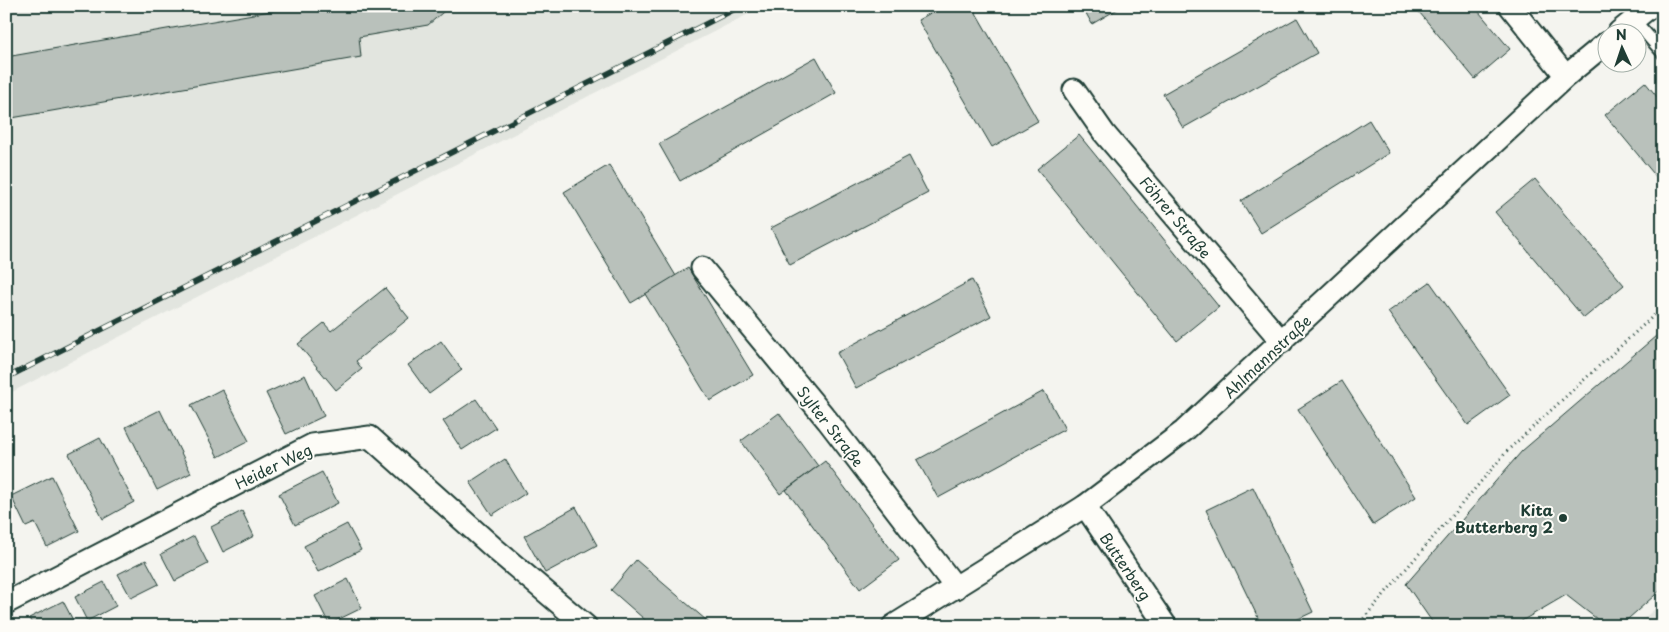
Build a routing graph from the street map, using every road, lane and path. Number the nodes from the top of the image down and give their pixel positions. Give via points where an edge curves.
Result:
1 (1510, 6) edge
2 (1651, 6) edge
3 (1632, 22) edge
4 (1646, 40) edge
5 (1596, 51) edge
6 (1663, 53) edge
7 (1566, 76) junction
8 (1074, 90) dead end
9 (702, 268) dead end
10 (1663, 307) edge
11 (1282, 342) junction
12 (1085, 506) junction
13 (956, 588) junction
14 (6, 603) edge
15 (586, 626) edge
16 (893, 626) edge
17 (1166, 626) edge
18 (1358, 626) edge

1 - 7 street
2 - 3 street
4 - 6 lane
5 - 7 street, Ahlmannstraße
7 - 11 street, Ahlmannstraße
8 - 11 street, Föhrer Straße via 1104,133
9 - 13 street, Sylter Straße via 828,421
10 - 18 path via 1509,449
11 - 12 street, Ahlmannstraße via 1184,431
12 - 13 street, Ahlmannstraße
12 - 17 street, Butterberg
13 - 16 street, Ahlmannstraße
14 - 15 street, Heider Weg via 312,444 370,437

